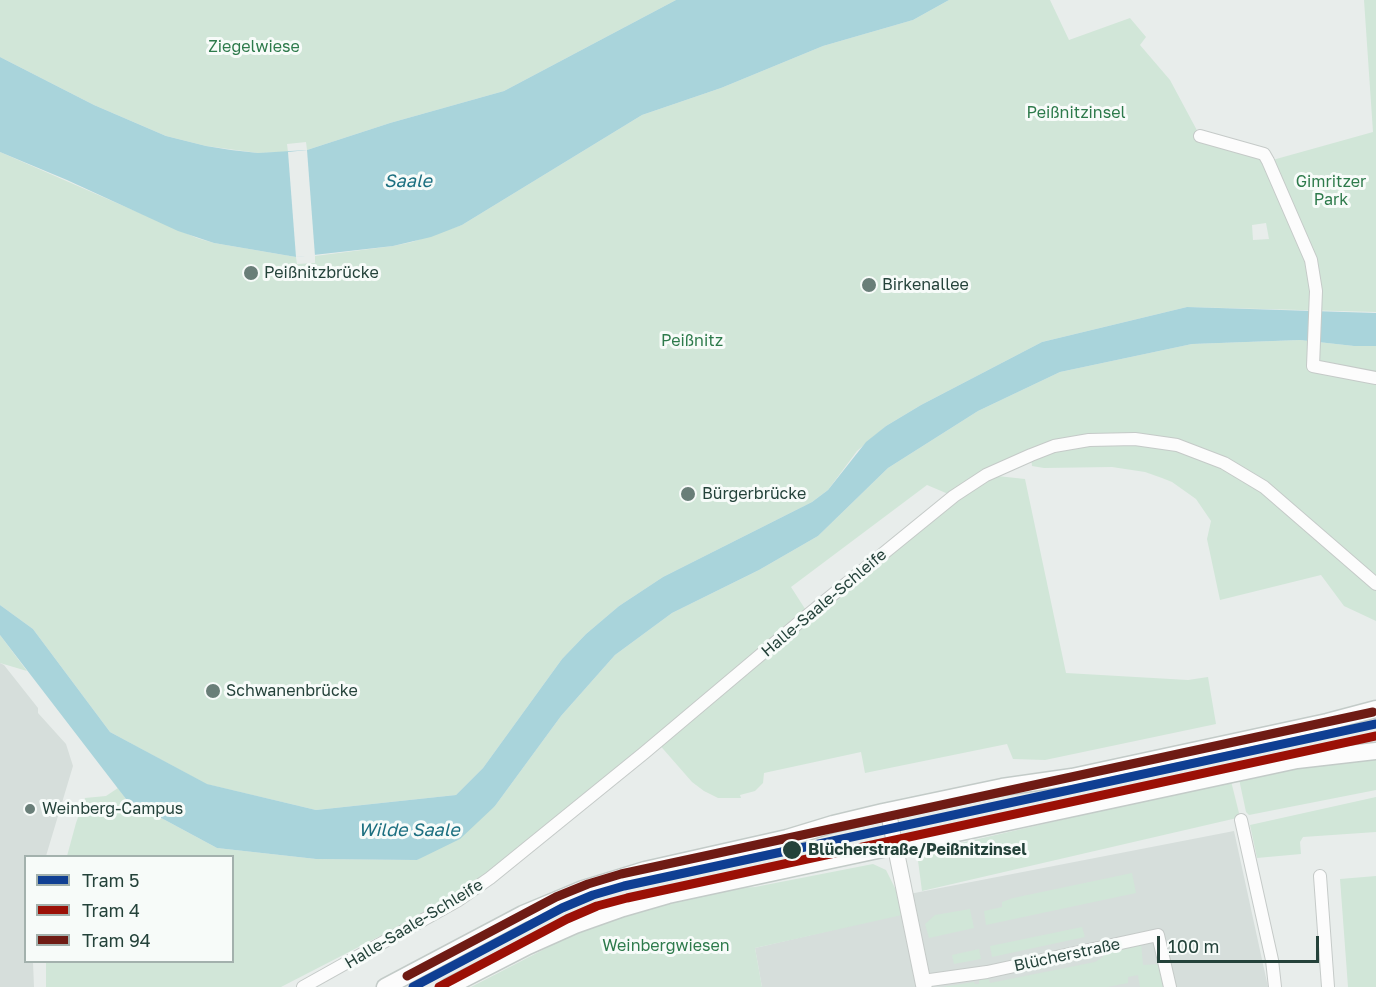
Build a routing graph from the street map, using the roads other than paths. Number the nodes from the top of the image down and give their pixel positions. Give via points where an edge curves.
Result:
1 (1200, 136) dead end
2 (1376, 378) edge
3 (1376, 584) edge
4 (1376, 709) edge
5 (1376, 751) edge
6 (888, 811) junction
7 (1241, 820) dead end
8 (896, 846) junction
9 (1320, 876) dead end
10 (924, 984) edge
11 (303, 987) edge
12 (384, 987) edge
13 (448, 987) edge
14 (1170, 987) edge
15 (1275, 987) edge
16 (1328, 987) edge

1 - 2 street via 1264,154 1311,260 1316,291 1313,366
3 - 11 street, Halle-Saale-Schleife via 1264,487 1224,463 1177,445 1135,439 1054,446 986,475 954,496 490,878 457,901
4 - 6 main road via 1072,777
5 - 8 main road via 1297,760
6 - 8 street, Blücherstraße
6 - 12 main road via 645,870 583,889 496,927
7 - 15 street
8 - 10 street, Blücherstraße
8 - 13 main road via 622,908 546,937
9 - 16 street
10 - 14 street, Blücherstraße via 1158,935

